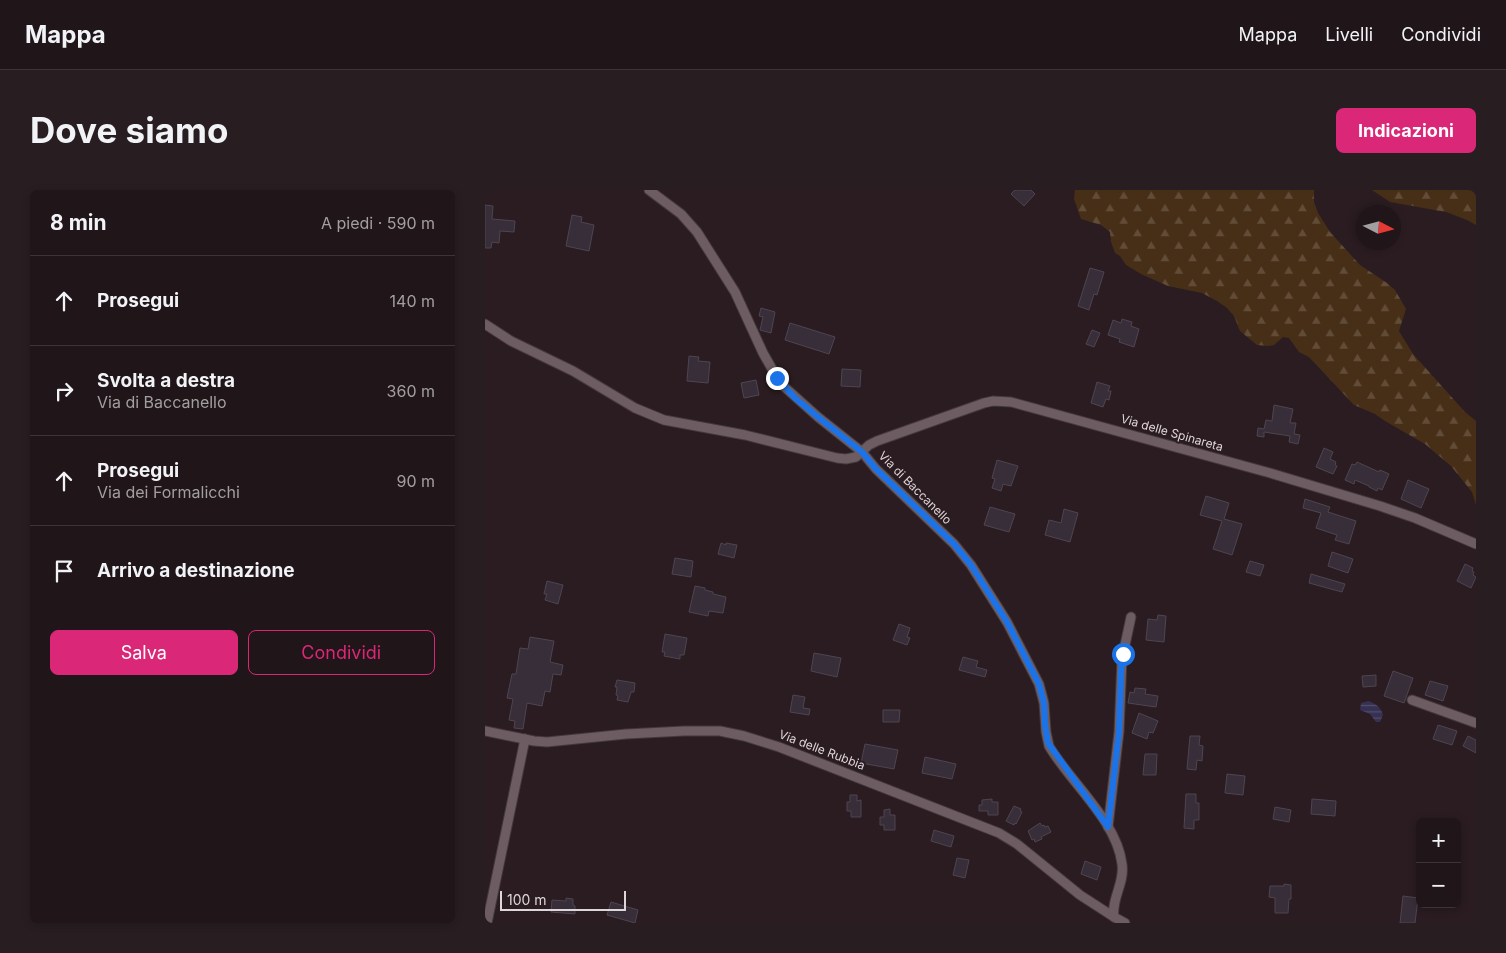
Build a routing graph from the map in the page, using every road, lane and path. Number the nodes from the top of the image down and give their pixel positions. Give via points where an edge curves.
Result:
1 (649, 190) edge
2 (485, 324) edge
3 (862, 452) junction
4 (1476, 544) edge
5 (1131, 617) dead end
6 (1412, 700) dead end
7 (1476, 723) edge
8 (485, 732) edge
9 (525, 739) junction
10 (1108, 827) junction
11 (1114, 917) junction
12 (487, 923) edge
13 (1125, 923) edge

1 - 3 street via 681,214 697,232 735,292 780,383
2 - 3 street, Via di Baccanello via 523,348 573,371 658,418 745,435 833,458 852,458
3 - 4 street, Via delle Spinareta via 877,441 983,404 1011,402 1380,506
3 - 10 street, Via di Baccanello via 954,544 983,584 1039,684 1048,743
5 - 10 street via 1121,666 1119,732
6 - 7 street
8 - 9 street, Via delle Rubbia
9 - 11 street, Via delle Rubbia via 551,741 614,734 695,731 728,732 762,741 1001,834
9 - 12 street
10 - 11 street, Via di Baccanello via 1123,866
11 - 13 street

